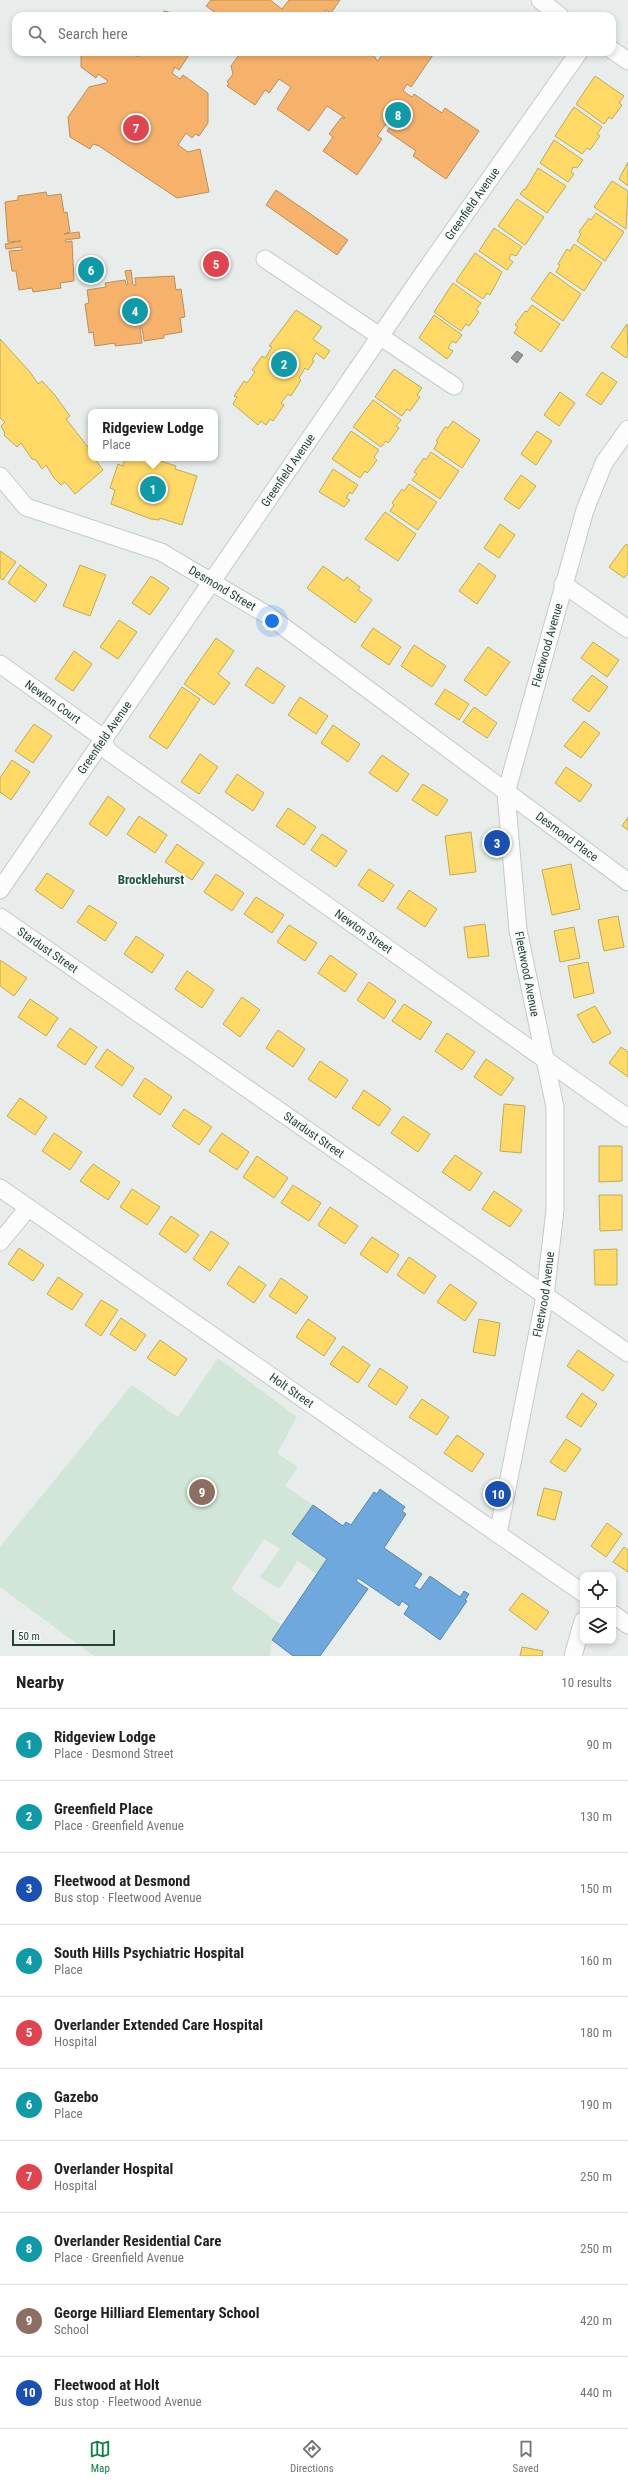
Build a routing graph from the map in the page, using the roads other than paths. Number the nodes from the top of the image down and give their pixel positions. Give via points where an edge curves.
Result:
1 (540, 0) edge
2 (555, 12) edge
3 (616, 53) edge
4 (576, 56) edge
5 (628, 61) edge
6 (265, 259) dead end
7 (380, 337) junction
8 (454, 386) dead end
9 (628, 429) edge
10 (0, 476) edge
11 (212, 583) junction
12 (563, 584) junction
13 (628, 629) edge
14 (0, 664) edge
15 (103, 742) junction
16 (506, 793) junction
17 (628, 882) edge
18 (0, 890) edge
19 (0, 917) edge
20 (544, 1058) junction
21 (628, 1118) edge
22 (0, 1188) edge
23 (28, 1208) junction
24 (0, 1242) edge
25 (545, 1296) junction
26 (628, 1353) edge
27 (498, 1534) junction
28 (580, 1591) edge
29 (616, 1616) edge
30 (628, 1625) edge
31 (580, 1632) edge
32 (573, 1656) edge

1 - 2 street
3 - 5 street
4 - 7 street, Greenfield Avenue
6 - 7 street
7 - 8 street
7 - 11 street, Greenfield Avenue
9 - 12 street, Fleetwood Avenue via 604,463
10 - 11 street, Desmond Street via 26,507 161,552
11 - 15 street, Greenfield Avenue
11 - 16 street, Desmond Street via 269,616
12 - 13 street
12 - 16 street, Fleetwood Avenue
14 - 15 street, Newton Court via 99,735
15 - 18 street, Greenfield Avenue
15 - 20 street, Newton Street via 109,752
16 - 17 street, Desmond Place
16 - 20 street, Fleetwood Avenue via 518,930
19 - 25 street, Stardust Street
20 - 21 street, Newton Street
20 - 25 street, Fleetwood Avenue via 555,1107 555,1210
22 - 23 street, Holt Street
23 - 24 street
23 - 27 street, Holt Street
25 - 26 street, Stardust Street
25 - 27 street, Fleetwood Avenue
27 - 28 street, Holt Street
29 - 30 street
31 - 32 street

